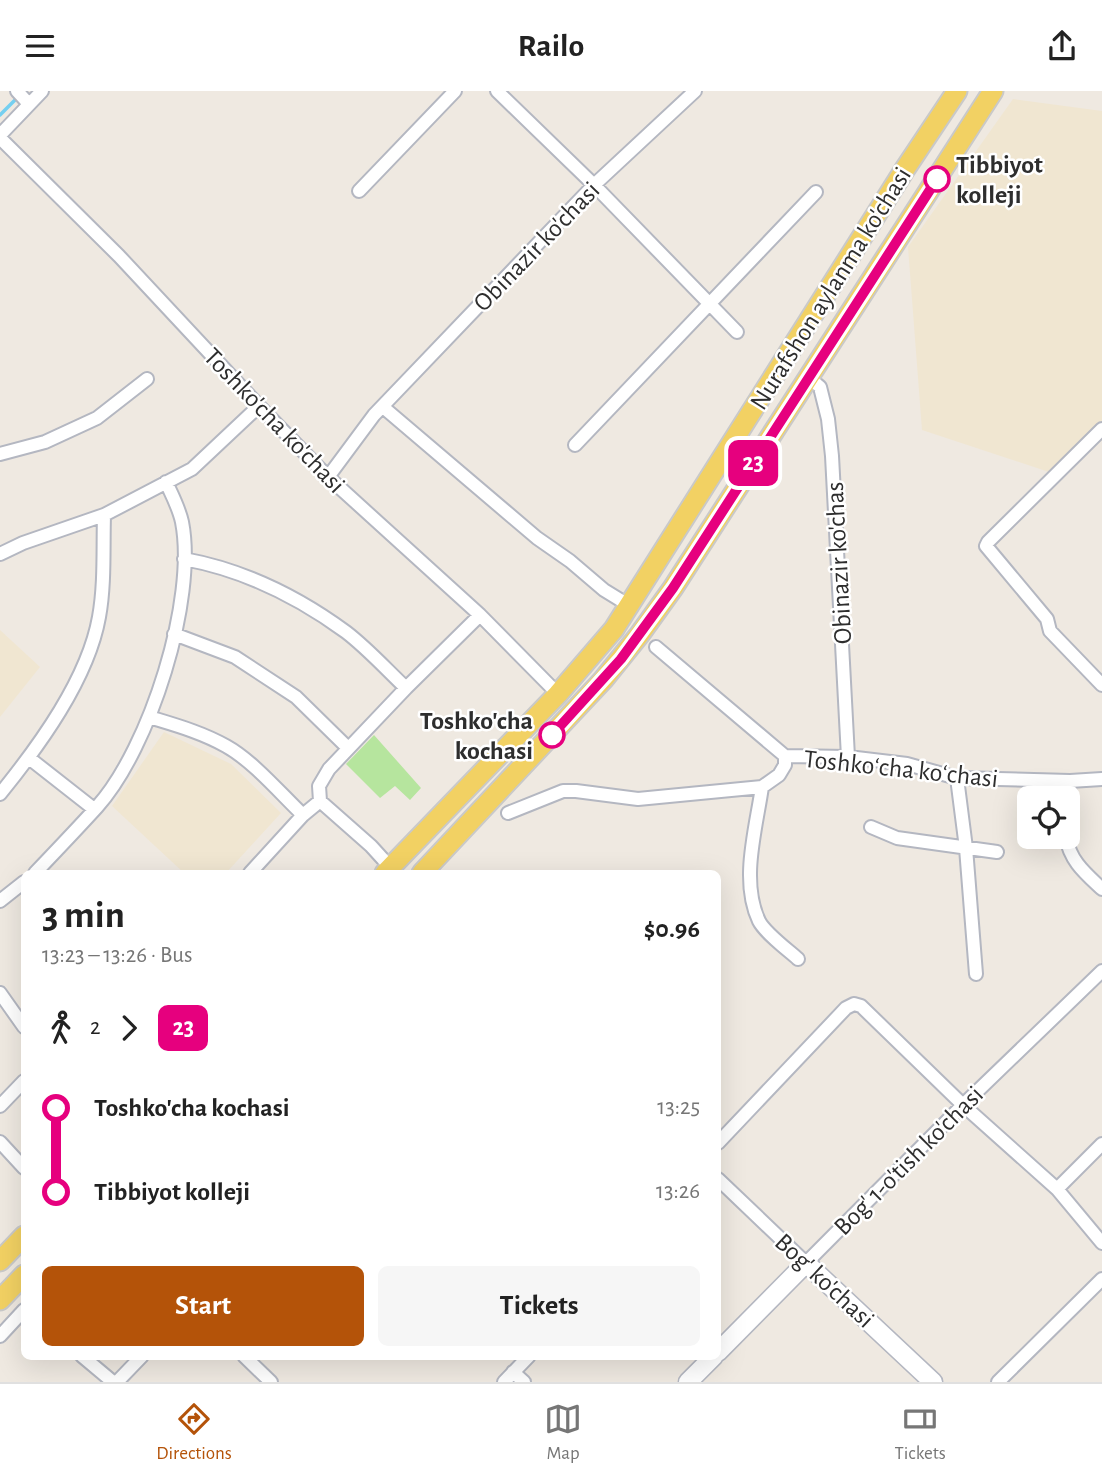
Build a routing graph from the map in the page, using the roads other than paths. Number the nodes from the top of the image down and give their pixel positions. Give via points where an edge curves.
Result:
1 (17, 91) edge
2 (41, 91) edge
3 (455, 91) edge
4 (497, 91) edge
5 (695, 91) edge
6 (957, 91) edge
7 (993, 91) edge
8 (29, 104) junction
9 (0, 137) edge
10 (594, 185) junction
11 (359, 191) dead end
12 (816, 192) dead end
13 (709, 306) junction
14 (737, 333) dead end
15 (808, 377) junction
16 (148, 379) dead end
17 (259, 406) junction
18 (383, 407) junction
19 (1102, 429) edge
20 (575, 445) dead end
21 (0, 454) edge
22 (328, 477) junction
23 (166, 482) junction
24 (104, 515) junction
25 (0, 554) edge
26 (184, 559) junction
27 (630, 606) junction
28 (480, 615) junction
29 (174, 634) junction
30 (656, 647) dead end
31 (1102, 685) edge
32 (406, 688) junction
33 (558, 694) junction
34 (149, 717) junction
35 (348, 748) junction
36 (785, 756) junction
37 (848, 757) junction
38 (29, 758) junction
39 (957, 778) junction
40 (1102, 779) edge
41 (1070, 781) junction
42 (1070, 786) edge
43 (762, 787) junction
44 (0, 794) edge
45 (320, 801) junction
46 (94, 809) junction
47 (508, 813) dead end
48 (303, 815) junction
49 (871, 827) dead end
50 (966, 848) junction
51 (1068, 849) edge
52 (997, 852) dead end
53 (39, 870) edge
54 (253, 870) edge
55 (388, 870) edge
56 (425, 870) edge
57 (21, 884) edge
58 (1102, 889) edge
59 (0, 901) edge
60 (798, 959) dead end
61 (1102, 971) edge
62 (976, 974) dead end
63 (0, 993) edge
64 (21, 1023) edge
65 (21, 1084) edge
66 (963, 1105) junction
67 (0, 1106) edge
68 (721, 1140) edge
69 (0, 1142) edge
70 (1102, 1144) edge
71 (21, 1165) edge
72 (721, 1182) edge
73 (1057, 1189) junction
74 (21, 1239) edge
75 (1102, 1243) edge
76 (0, 1261) edge
77 (806, 1263) junction
78 (1102, 1279) edge
79 (14, 1280) edge
80 (0, 1300) edge
81 (21, 1313) edge
82 (0, 1336) edge
83 (721, 1349) edge
84 (87, 1360) edge
85 (138, 1360) edge
86 (248, 1360) edge
87 (525, 1360) edge
88 (710, 1360) edge
89 (513, 1372) junction
90 (115, 1382) edge
91 (271, 1382) edge
92 (504, 1382) edge
93 (524, 1382) edge
94 (688, 1382) edge
95 (933, 1382) edge
96 (998, 1382) edge

1 - 8 street
2 - 8 street
3 - 11 street
4 - 10 street
5 - 10 street, Obinazir ko'chasi
6 - 27 main road, Nurafshon aylanma ko'chasi
7 - 15 main road, Nurafshon aylanma ko'chasi
8 - 9 street
9 - 17 street, Toshko'cha ko'chasi
10 - 13 street
10 - 18 street, Obinazir ko'chasi
12 - 13 street
13 - 14 street
13 - 20 street
15 - 37 street, Obinazir ko'chas via 820,387 832,456
15 - 56 main road, Nurafshon aylanma ko'chasi via 634,643
16 - 21 street via 97,418 45,442
17 - 22 street, Toshko'cha ko'chasi
17 - 23 street via 192,469
18 - 22 street, Obinazir ko'chasi
18 - 27 street via 537,538
19 - 31 street via 986,546 1047,619 1050,631
22 - 28 street, Toshko'cha ko'chasi
23 - 24 street
23 - 26 street via 181,521
24 - 25 street
24 - 38 street via 99,618 87,658
26 - 29 street via 185,583
26 - 32 street via 216,565 281,591 347,633
27 - 33 main road, Nurafshon aylanma ko'chasi
28 - 32 street
28 - 33 street, Toshko'cha ko'chasi
29 - 34 street
29 - 35 street via 235,657 296,697
30 - 36 street, Toshkoʻcha koʻchasi
32 - 35 street
33 - 55 main road, Nurafshon aylanma ko'chasi
34 - 46 street via 125,765
34 - 48 street via 228,747
35 - 45 street via 324,776
36 - 37 street, Toshkoʻcha koʻchasi
36 - 43 street via 779,775
37 - 39 street, Toshkoʻcha koʻchasi via 907,764
38 - 44 street
38 - 46 street
39 - 41 street, Toshkoʻcha koʻchasi
39 - 50 street
40 - 41 street, Toshkoʻcha koʻchasi
41 - 42 street
43 - 47 street via 638,799 563,792
43 - 60 street via 752,898 760,923
45 - 48 street
45 - 55 street via 370,846
46 - 53 street
48 - 54 street
49 - 50 street via 897,838
50 - 52 street
50 - 62 street
51 - 58 street via 1075,864
57 - 59 street
61 - 66 street, Bog' 1-o'tish ko'chasi
63 - 64 street
65 - 67 street
66 - 68 street via 854,1004
66 - 73 street
66 - 77 street, Bog' 1-o'tish ko'chasi
69 - 71 street
70 - 73 street
72 - 77 street, Bog' ko'chasi
73 - 75 street
74 - 76 main road
77 - 83 street, Bog' 1-o'tish ko'chasi
77 - 95 street, Bog' ko'chasi
78 - 96 street
79 - 80 main road
81 - 82 street
84 - 90 street
85 - 90 street
86 - 91 street
87 - 89 street
88 - 94 street
89 - 92 street
89 - 93 street

